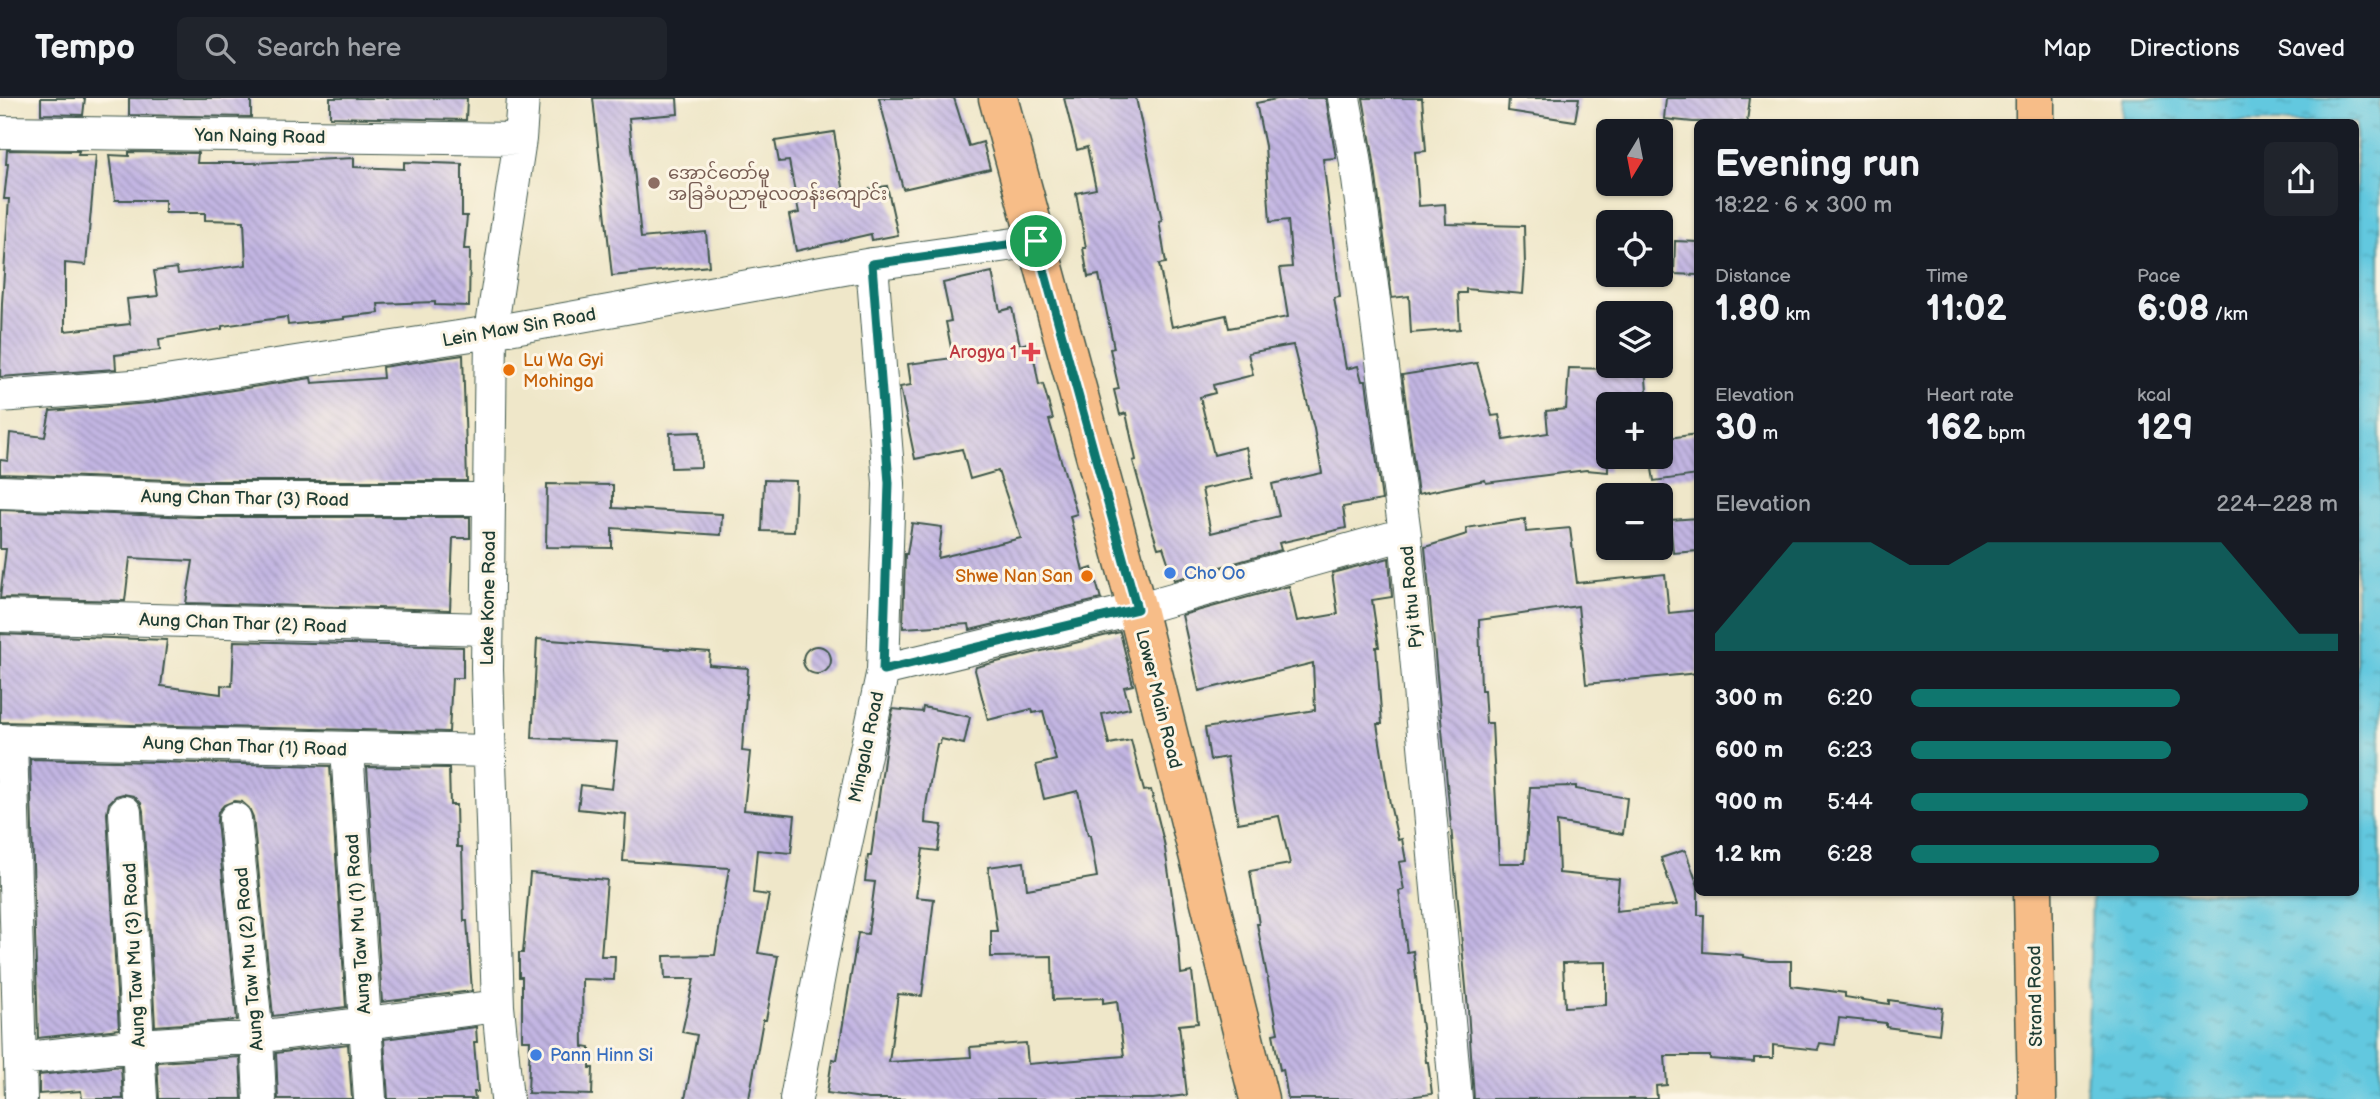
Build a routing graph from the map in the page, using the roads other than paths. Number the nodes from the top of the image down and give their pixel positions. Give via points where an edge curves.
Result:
1 (523, 98) edge
2 (998, 98) edge
3 (1344, 98) edge
4 (2035, 98) edge
5 (2035, 119) edge
6 (0, 132) edge
7 (520, 139) junction
8 (1036, 241) junction
9 (872, 264) junction
10 (491, 332) junction
11 (0, 396) edge
12 (0, 492) edge
13 (489, 499) junction
14 (1405, 534) junction
15 (1137, 609) junction
16 (0, 616) edge
17 (487, 629) junction
18 (883, 670) junction
19 (5, 740) edge
20 (347, 749) junction
21 (489, 751) junction
22 (125, 812) dead end
23 (235, 819) dead end
24 (2033, 896) edge
25 (498, 1006) junction
26 (364, 1023) junction
27 (257, 1037) junction
28 (140, 1045) junction
29 (20, 1059) junction
30 (21, 1099) edge
31 (141, 1099) edge
32 (260, 1099) edge
33 (370, 1099) edge
34 (508, 1099) edge
35 (796, 1099) edge
36 (1259, 1099) edge
37 (1456, 1099) edge
38 (2037, 1099) edge

1 - 7 street, Lake Kone Road
2 - 8 main road, Lower Main Road
3 - 14 street, Pyi thu Road
4 - 5 main road
6 - 7 street, Yan Naing Road
7 - 10 street, Lake Kone Road
8 - 9 street, Lein Maw Sin Road
8 - 15 main road, Lower Main Road
9 - 10 street, Lein Maw Sin Road
9 - 18 street, Mingala Road via 889,483
10 - 11 street, Lein Maw Sin Road via 146,385
10 - 13 street, Lake Kone Road
12 - 13 street, Aung Chan Thar (3) Road via 198,499
13 - 17 street, Lake Kone Road
14 - 15 street
14 - 37 street, Pyi thu Road
15 - 18 street
15 - 36 main road, Lower Main Road
16 - 17 street, Aung Chan Thar (2) Road
17 - 21 street, Lake Kone Road
18 - 35 street, Mingala Road
19 - 20 street, Aung Chan Thar (1) Road
19 - 29 street
20 - 21 street, Aung Chan Thar (1) Road
20 - 26 street, Aung Taw Mu (1) Road
21 - 25 street, Lake Kone Road
22 - 28 street, Aung Taw Mu (3) Road
23 - 27 street, Aung Taw Mu (2) Road
24 - 38 main road, Strand Road
25 - 26 street
25 - 34 street, Lake Kone Road
26 - 27 street
26 - 33 street, Aung Taw Mu (1) Road
27 - 28 street
27 - 32 street, Aung Taw Mu (2) Road
28 - 29 street
28 - 31 street, Aung Taw Mu (3) Road
29 - 30 street

